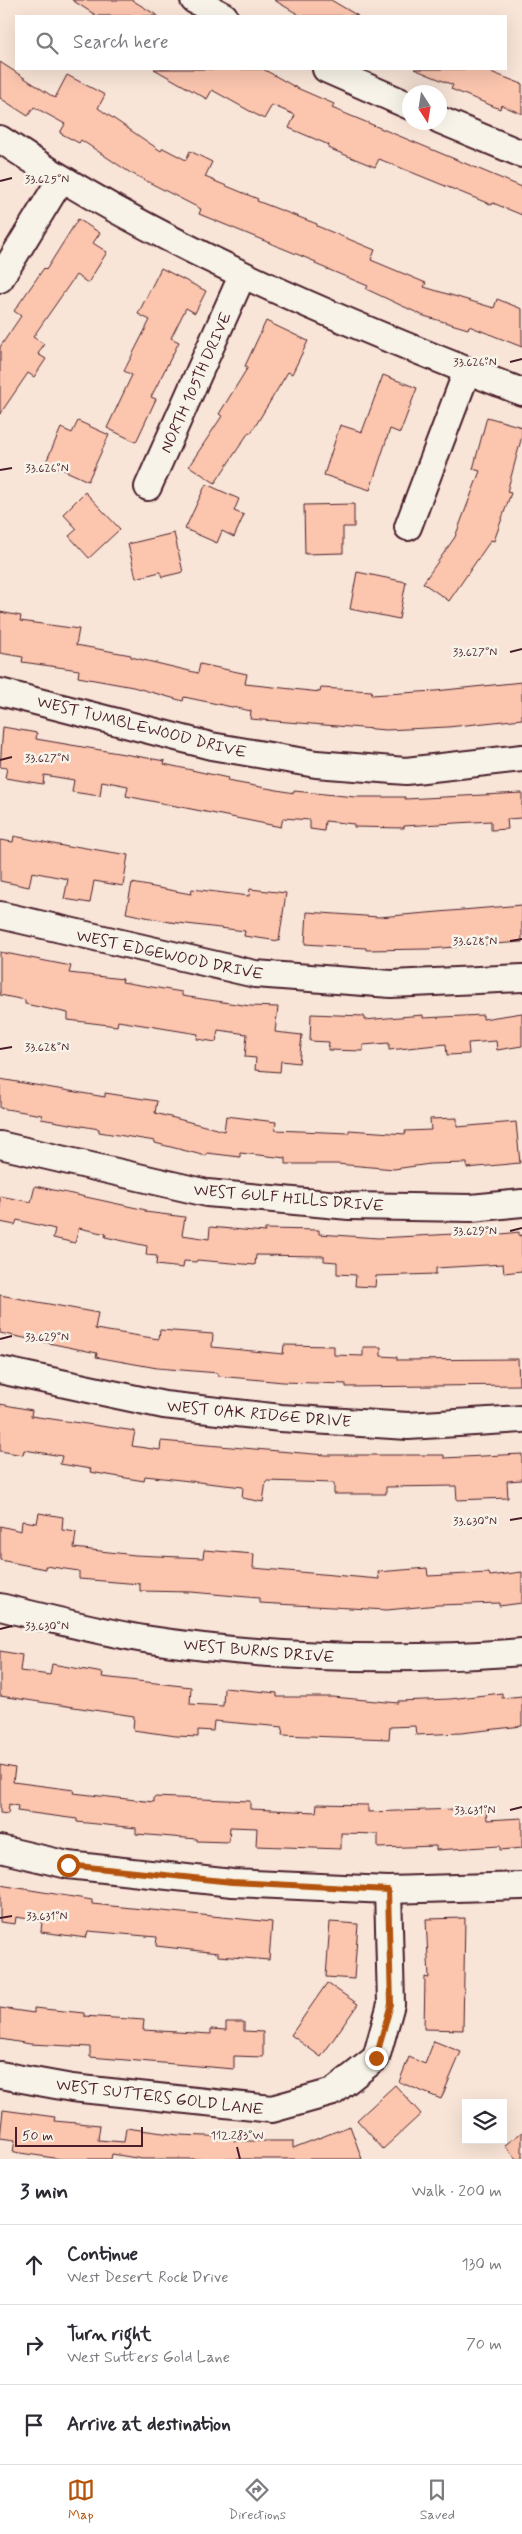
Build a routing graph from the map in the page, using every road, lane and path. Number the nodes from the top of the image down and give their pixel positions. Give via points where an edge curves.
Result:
1 (194, 0) edge
2 (222, 15) edge
3 (328, 70) edge
4 (402, 102) edge
5 (447, 123) edge
6 (0, 139) edge
7 (522, 154) edge
8 (60, 180) junction
9 (242, 276) junction
10 (0, 279) edge
11 (467, 371) junction
12 (522, 392) edge
13 (148, 487) dead end
14 (408, 527) dead end
15 (0, 692) edge
16 (522, 758) edge
17 (0, 916) edge
18 (522, 978) edge
19 (0, 1144) edge
20 (522, 1203) edge
21 (0, 1370) edge
22 (522, 1419) edge
23 (0, 1607) edge
24 (522, 1652) edge
25 (0, 1849) edge
26 (522, 1886) edge
27 (388, 1890) junction
28 (0, 2074) edge

1 - 2 street
3 - 4 street
5 - 7 street
6 - 8 street
8 - 9 street
8 - 10 street
9 - 11 street
9 - 13 street, NORTH 105TH DRIVE
11 - 12 street
11 - 14 street
15 - 16 street, WEST TUMBLEWOOD DRIVE via 211,746 316,764 406,771
17 - 18 street, WEST EDGEWOOD DRIVE via 255,974 391,984
19 - 20 street, WEST GULF HILLS DRIVE via 207,1193 349,1206 470,1208
21 - 22 street, WEST OAK RIDGE DRIVE via 164,1405 281,1418 408,1426
23 - 24 street, WEST BURNS DRIVE via 144,1639 259,1652 363,1659
25 - 27 street via 68,1865 203,1880
26 - 27 street
27 - 28 street, WEST SUTTERS GOLD LANE via 391,2004 376,2058 333,2092 272,2109 72,2088

